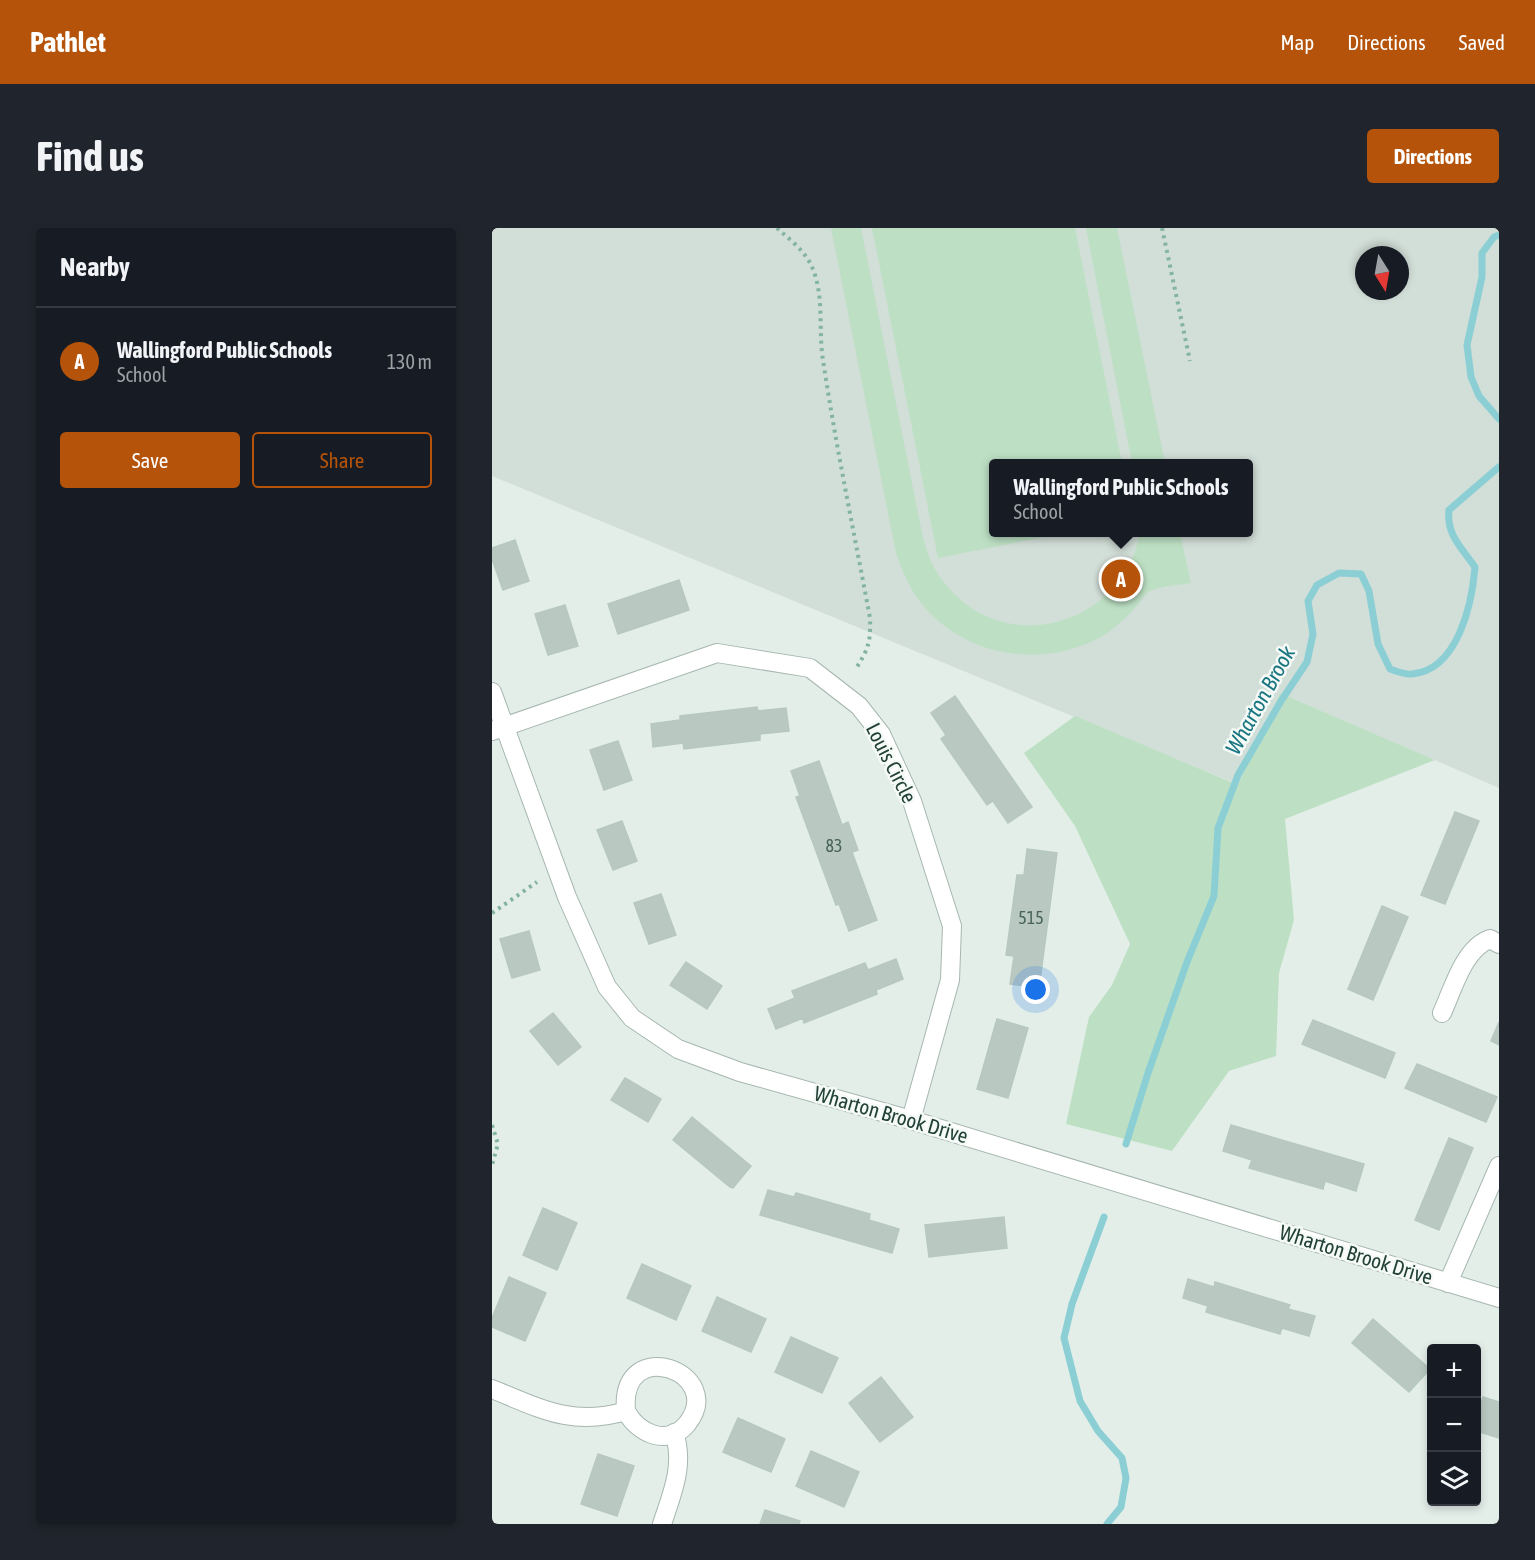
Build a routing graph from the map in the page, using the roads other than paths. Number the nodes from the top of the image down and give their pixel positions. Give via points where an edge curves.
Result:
1 (492, 692) edge
2 (498, 728) edge
3 (1499, 944) edge
4 (1442, 1013) dead end
5 (911, 1120) junction
6 (1499, 1166) edge
7 (1448, 1283) junction
8 (1499, 1298) edge
9 (492, 1389) edge
10 (626, 1412) junction
11 (674, 1433) junction
12 (662, 1524) edge

1 - 2 street, Wharton Brook Drive
2 - 5 street, Wharton Brook Drive via 607,987 632,1018 678,1049 740,1072
2 - 5 street, Louis Circle via 717,653 810,668 859,706 881,734 912,801 952,926 950,980
3 - 4 street via 1490,939 1468,956
5 - 7 street, Wharton Brook Drive
6 - 7 street
7 - 8 street, Wharton Brook Drive
9 - 10 street via 563,1416 605,1418
10 - 11 street via 640,1430 651,1435
10 - 11 street via 625,1397 640,1372 668,1367 682,1373 695,1399 686,1425
11 - 12 street via 680,1464

